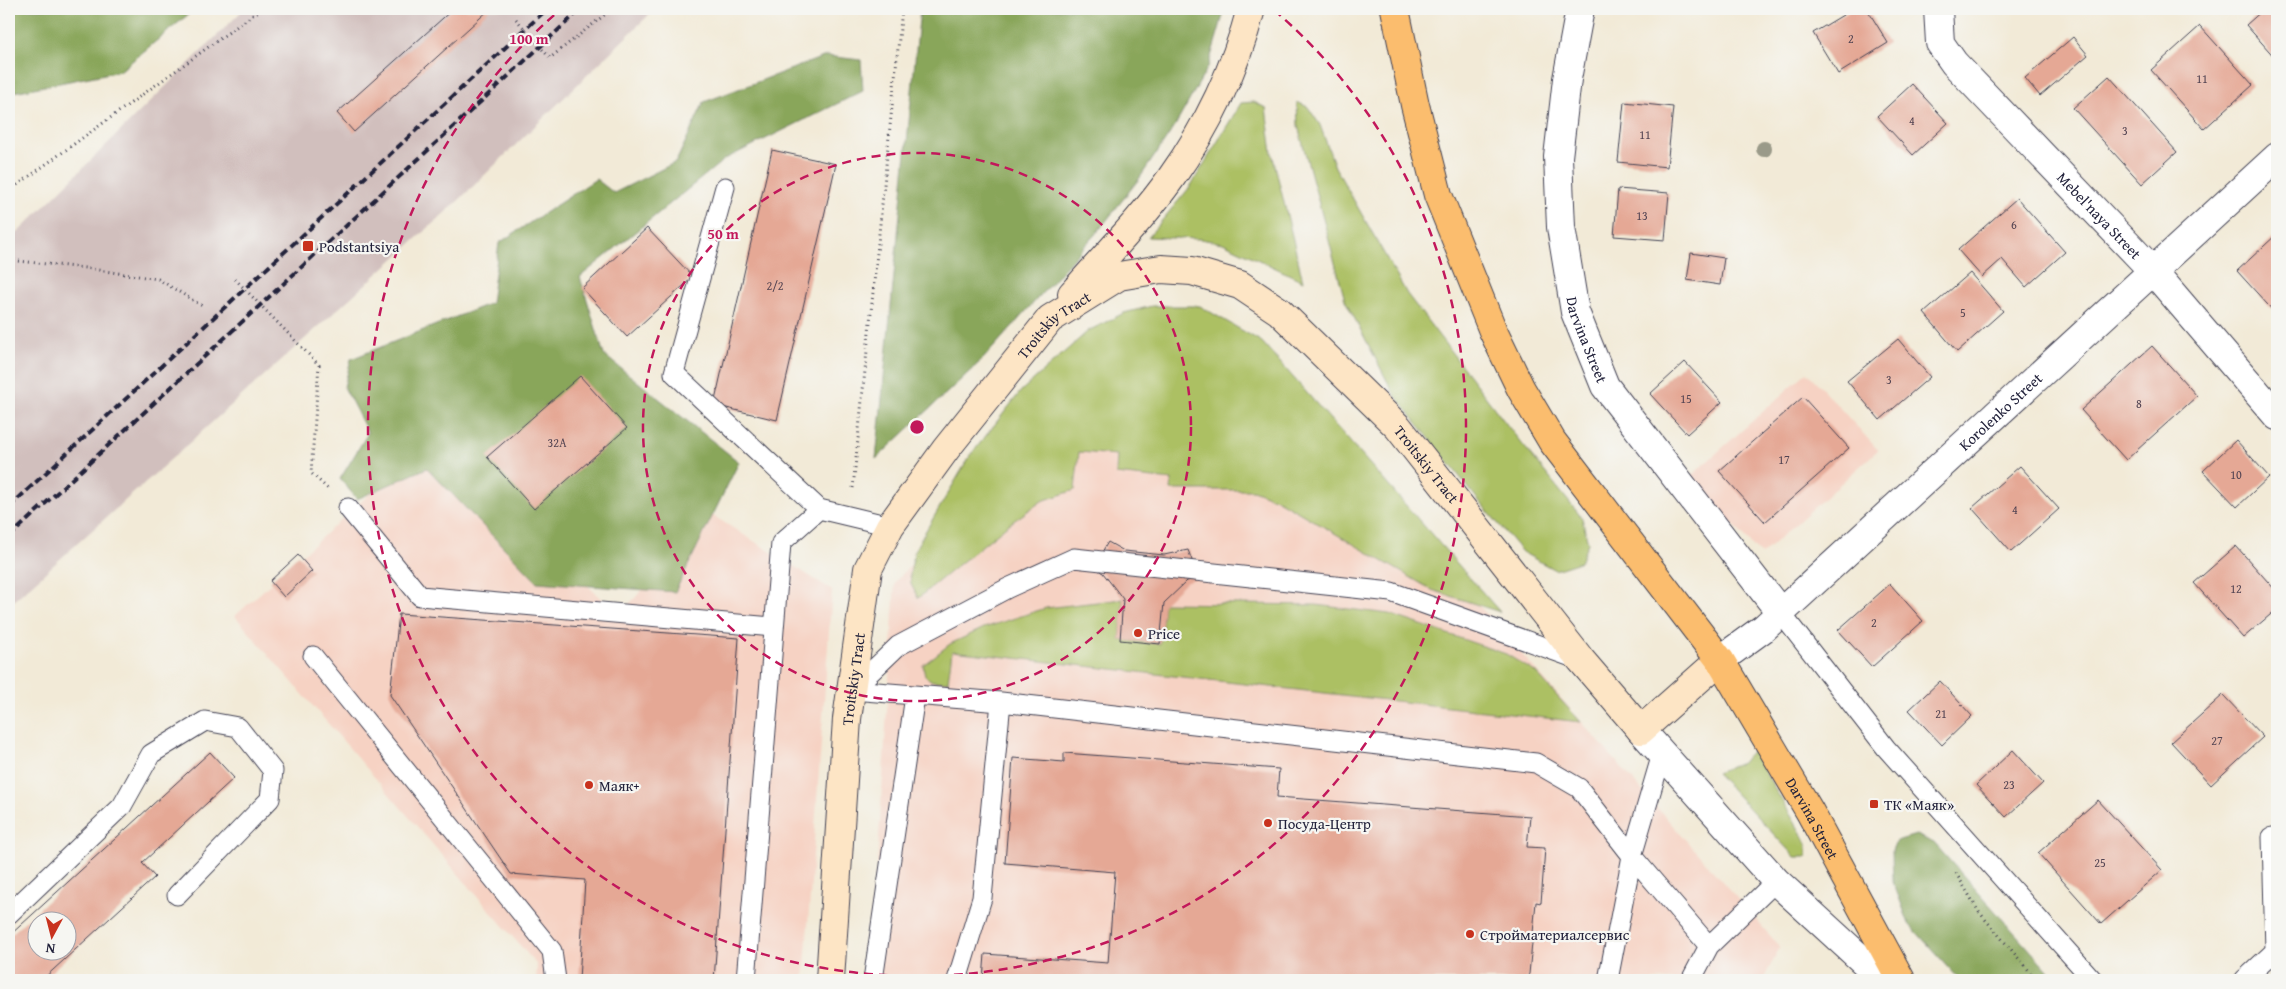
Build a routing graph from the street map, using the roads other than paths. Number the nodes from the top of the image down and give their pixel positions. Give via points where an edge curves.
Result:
1 (1251, 9) edge
2 (1395, 9) edge
3 (1580, 9) edge
4 (1938, 9) edge
5 (2277, 157) edge
6 (725, 187) dead end
7 (2153, 271) junction
8 (1050, 319) junction
9 (2277, 416) edge
10 (348, 508) road end
11 (819, 509) junction
12 (890, 526) junction
13 (1780, 612) junction
14 (773, 627) junction
15 (313, 656) dead end
16 (1581, 660) junction
17 (1720, 660) junction
18 (852, 690) junction
19 (915, 696) junction
20 (1001, 702) junction
21 (1641, 730) junction
22 (1662, 754) junction
23 (2272, 837) dead end
24 (1632, 856) junction
25 (1776, 881) junction
26 (177, 895) dead end
27 (9, 914) edge
28 (1709, 946) junction
29 (2276, 953) edge
30 (556, 980) edge
31 (746, 980) edge
32 (830, 980) edge
33 (873, 980) edge
34 (957, 980) edge
35 (1608, 980) edge
36 (1691, 980) edge
37 (1884, 980) edge
38 (1901, 980) edge
39 (2093, 980) edge
40 (2244, 980) edge

1 - 8 main road via 1224,90 1172,177 1142,216
2 - 17 main road via 1438,195 1493,331 1521,389 1552,441
3 - 13 street, Darvina Street via 1567,79 1558,157 1561,227 1575,312 1605,386
4 - 7 street, Mebel'naya Street via 1940,43 1954,63
5 - 7 street, Korolenko Street
6 - 11 lane via 674,373
7 - 9 street, Mebel'naya Street
7 - 13 street, Korolenko Street
8 - 12 main road, Troitskiy Tract
8 - 16 main road, Troitskiy Tract via 1119,276 1161,269 1192,271 1240,286 1279,311 1398,428
10 - 14 lane via 420,596
11 - 12 lane
11 - 14 lane via 781,542
12 - 18 main road, Troitskiy Tract via 868,569
13 - 17 street, Korolenko Street
13 - 39 lane via 1886,748
14 - 31 lane
15 - 30 lane via 552,951
16 - 18 lane via 1390,592 1074,558 1008,588 898,646
16 - 21 main road, Troitskiy Tract
17 - 21 main road
17 - 38 main road, Darvina Street via 1810,812
18 - 19 lane
18 - 32 main road, Troitskiy Tract via 847,719
19 - 20 lane
19 - 33 lane
20 - 24 lane via 1536,763 1579,788
20 - 34 lane via 982,898
21 - 22 street
22 - 24 lane
22 - 25 street
23 - 29 lane
24 - 28 lane
24 - 35 lane
25 - 28 lane
25 - 37 street
26 - 27 lane via 270,799 273,772 238,727 205,721 151,754 122,806
28 - 36 lane
29 - 40 lane

